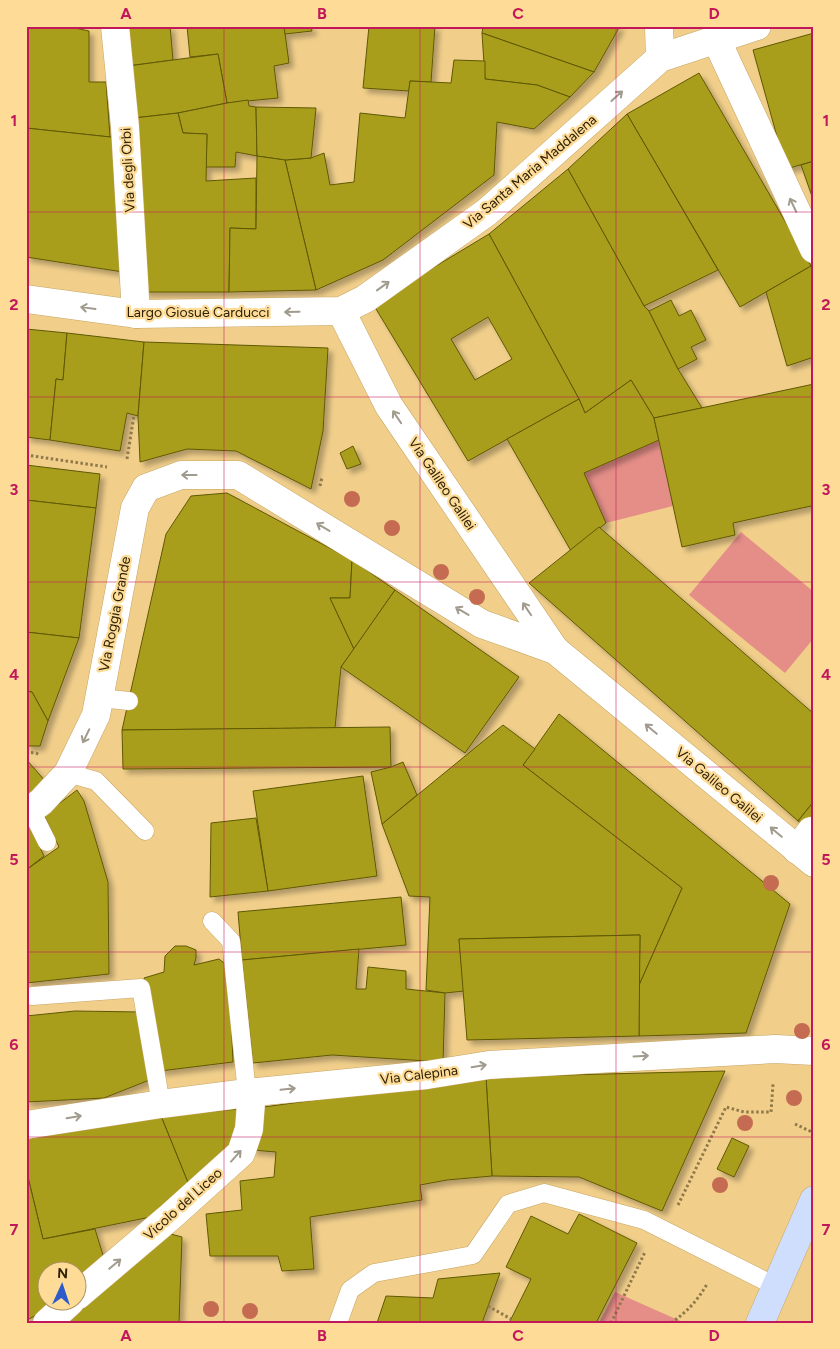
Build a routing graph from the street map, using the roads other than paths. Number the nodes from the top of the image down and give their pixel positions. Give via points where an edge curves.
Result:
1 (115, 26) edge
2 (659, 26) edge
3 (757, 26) edge
4 (716, 39) junction
5 (660, 58) junction
6 (814, 249) edge
7 (26, 299) edge
8 (341, 311) junction
9 (136, 314) junction
10 (238, 475) joint
11 (555, 650) junction
12 (99, 698) junction
13 (129, 701) dead end
14 (68, 773) junction
15 (28, 812) edge
16 (145, 831) dead end
17 (46, 842) dead end
18 (808, 848) edge
19 (212, 921) dead end
20 (32, 996) dead end
21 (814, 1051) edge
22 (250, 1092) junction
23 (161, 1104) junction
24 (26, 1125) edge
25 (814, 1200) edge
26 (88, 1287) edge
27 (777, 1287) junction
28 (59, 1312) edge
29 (47, 1323) edge
30 (338, 1323) edge
31 (760, 1323) edge

1 - 9 street, Via degli Orbi via 125,127
2 - 5 street
3 - 4 street
4 - 5 street
6 -> 4 street
8 -> 5 street, Via Santa Maria Maddalena via 365,299 487,212
9 -> 7 street, Largo Giosuè Carducci
8 -> 9 street, Largo Giosuè Carducci
11 -> 8 street, Via Galileo Galilei via 389,406
11 -> 10 street, Via Galileo Galilei via 482,624
10 -> 12 street, Via Roggia Grande via 181,475 146,488 135,508
18 -> 11 street, Via Galileo Galilei
12 - 13 lane
12 -> 14 street, Via Roggia Grande via 96,715
14 - 15 street, Via Roggia Grande
14 - 16 lane via 96,781
15 - 17 lane
19 - 22 lane via 231,941
20 - 23 lane via 141,988
22 -> 21 street, Via Calepina via 426,1075 489,1065 775,1049
22 - 23 street, Via Calepina
26 -> 22 street, Vicolo del Liceo via 241,1153 249,1129
24 -> 23 street, Via Calepina
25 - 27 main road
27 - 30 lane via 644,1220 544,1193 508,1204 473,1255 374,1273 350,1290
27 - 31 main road
28 - 29 street

